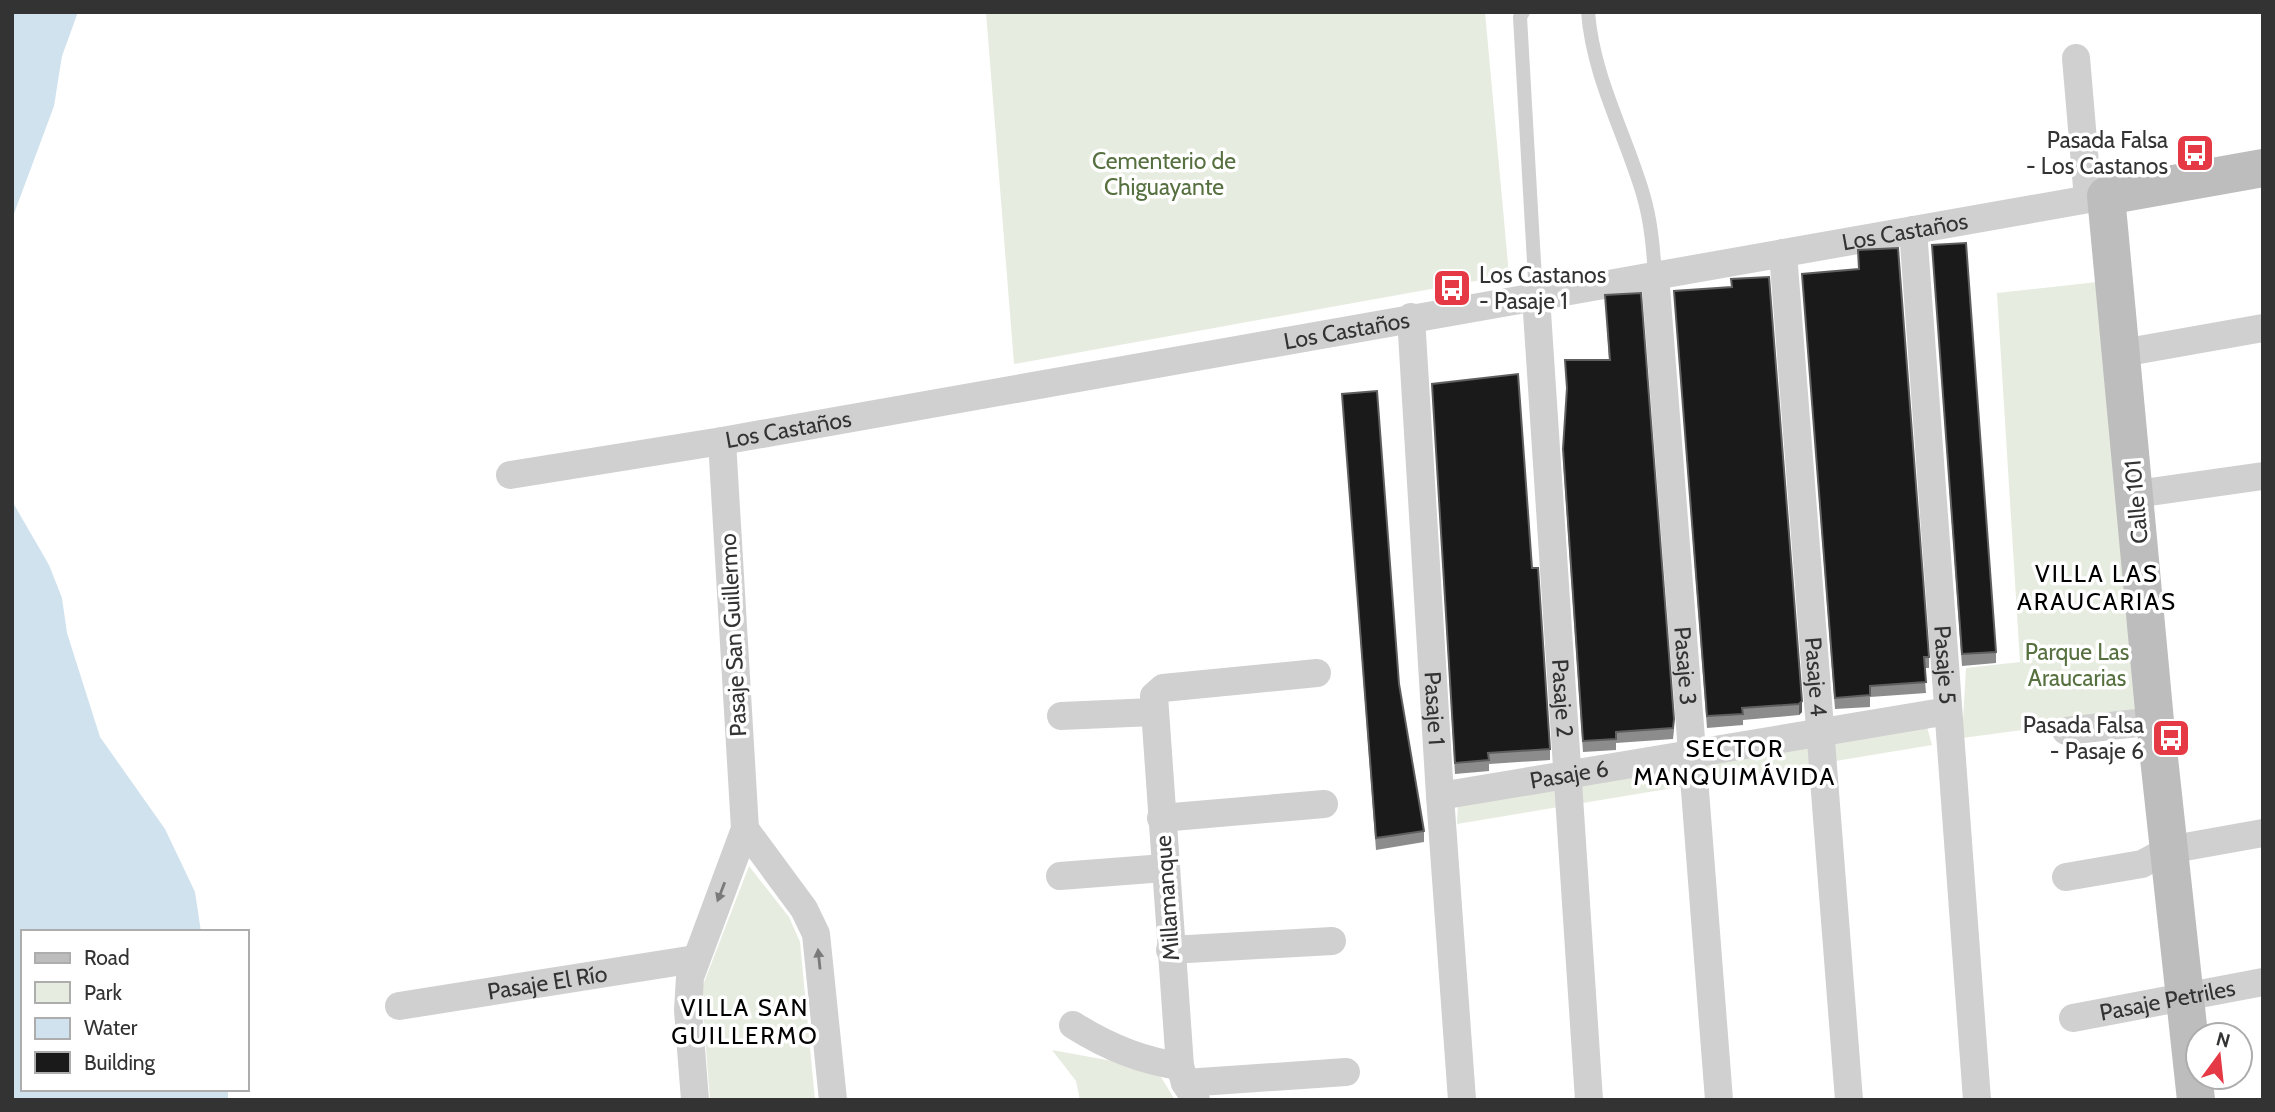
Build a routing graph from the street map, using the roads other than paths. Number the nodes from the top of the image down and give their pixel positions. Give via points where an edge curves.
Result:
1 (1522, 12) edge
2 (1588, 12) edge
3 (2076, 58) dead end
4 (2263, 168) edge
5 (2097, 197) junction
6 (1913, 230) junction
7 (1783, 253) junction
8 (1655, 275) junction
9 (1536, 297) junction
10 (1411, 317) junction
11 (2263, 328) edge
12 (2122, 353) junction
13 (722, 441) junction
14 (510, 475) dead end
15 (2263, 476) edge
16 (2136, 494) junction
17 (1317, 673) dead end
18 (1155, 702) junction
19 (1948, 711) junction
20 (1061, 716) dead end
21 (2155, 721) junction
22 (2066, 731) dead end
23 (1820, 734) junction
24 (1692, 755) junction
25 (1566, 775) junction
26 (1440, 796) junction
27 (1324, 804) dead end
28 (1161, 818) junction
29 (745, 829) junction
30 (2263, 834) edge
31 (2168, 850) junction
32 (1164, 868) junction
33 (1060, 876) dead end
34 (2066, 877) dead end
35 (1332, 941) dead end
36 (1170, 950) junction
37 (695, 959) junction
38 (2263, 982) edge
39 (2183, 997) junction
40 (399, 1006) dead end
41 (2073, 1018) dead end
42 (1073, 1025) dead end
43 (1346, 1072) dead end
44 (1187, 1083) edge
45 (695, 1100) edge
46 (833, 1100) edge
47 (1462, 1100) edge
48 (1589, 1100) edge
49 (1719, 1100) edge
50 (1849, 1100) edge
51 (1976, 1100) edge
52 (2196, 1100) edge

1 - 9 lane
2 - 8 lane via 1600,75 1648,214
3 - 5 street
4 - 5 street, Los Castaños
5 - 6 street, Los Castaños
5 - 12 street, Calle 101
6 - 7 street, Los Castaños
6 - 19 street, Pasaje 5
7 - 8 street, Los Castaños
7 - 23 street, Pasaje 4
8 - 9 street, Los Castaños
8 - 24 street, Pasaje 3
9 - 10 street, Los Castaños
9 - 25 street, Pasaje 2
10 - 13 street, Los Castaños
10 - 26 street, Pasaje 1
11 - 12 street
12 - 16 street, Calle 101
13 - 14 street, Los Castaños
13 - 29 street, Pasaje San Guillermo
15 - 16 street
16 - 21 street, Calle 101
17 - 18 street via 1163,688
18 - 20 street
18 - 28 street, Millamanque
19 - 23 street, Pasaje 6
19 - 51 street, Pasaje 5
21 - 22 street
21 - 31 street, Calle 101
23 - 24 street, Pasaje 6
23 - 50 street, Pasaje 4
24 - 25 street, Pasaje 6
24 - 49 street, Pasaje 3
25 - 26 street, Pasaje 6
25 - 48 street, Pasaje 2
26 - 47 street, Pasaje 1
27 - 28 street
28 - 32 street, Millamanque
29 -> 37 street, Pasaje San Guillermo
46 -> 29 street via 816,933 804,908
30 - 31 street
31 - 34 street via 2142,864
31 - 39 street, Calle 101
32 - 33 street
32 - 36 street, Millamanque
35 - 36 street
36 - 44 street, Millamanque
37 - 40 street, Pasaje El Río
37 - 45 street, Pasaje San Guillermo via 688,990
38 - 39 street, Pasaje Petriles
39 - 41 street, Pasaje Petriles
39 - 52 street, Calle 101
42 - 44 street
43 - 44 street

